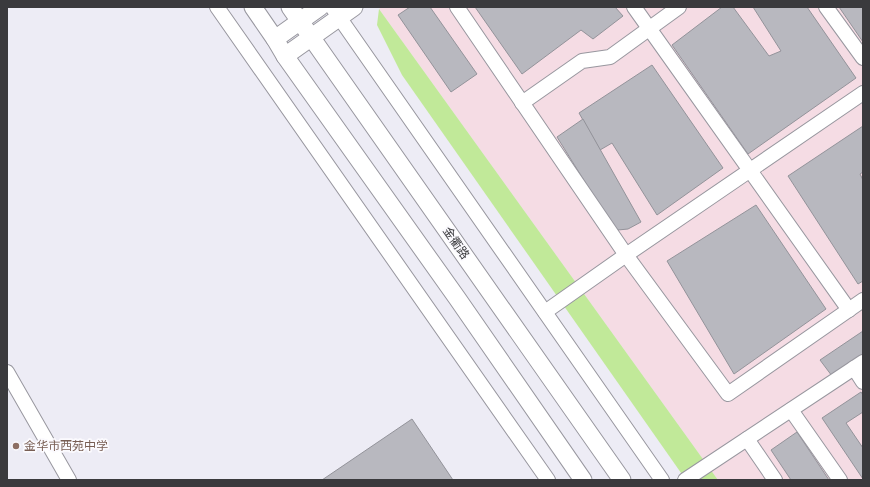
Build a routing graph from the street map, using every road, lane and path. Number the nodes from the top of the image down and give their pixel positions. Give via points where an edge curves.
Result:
1 (218, 7) edge
2 (253, 7) edge
3 (290, 7) edge
4 (320, 7) edge
5 (354, 7) edge
6 (457, 7) edge
7 (634, 7) edge
8 (679, 7) edge
9 (826, 7) edge
10 (336, 12) edge
11 (300, 21) junction
12 (649, 28) junction
13 (311, 38) junction
14 (275, 39) junction
15 (286, 56) junction
16 (863, 58) edge
17 (863, 92) edge
18 (522, 103) junction
19 (750, 170) junction
20 (626, 255) junction
21 (863, 300) edge
22 (849, 310) junction
23 (545, 312) junction
24 (858, 365) edge
25 (7, 372) edge
26 (863, 382) edge
27 (791, 410) junction
28 (747, 439) junction
29 (69, 480) edge
30 (548, 480) edge
31 (583, 480) edge
32 (622, 480) edge
33 (662, 480) edge
34 (685, 480) edge
35 (775, 480) edge
36 (840, 480) edge

1 - 30 street
2 - 14 main road
3 - 11 main road, 金衢路
4 - 11 main road
5 - 10 main road
6 - 18 street
7 - 12 street
8 - 12 street
9 - 16 street
10 - 13 main road
10 - 23 street
11 - 13 main road, 金衢路
11 - 14 main road
12 - 18 street via 610,57 582,61
12 - 19 street
13 - 15 main road
13 - 32 main road, 金衢路
14 - 15 main road
15 - 31 main road
17 - 19 street
18 - 20 street
19 - 20 street
19 - 22 street
20 - 22 street via 728,394
20 - 23 street
21 - 22 street
23 - 33 street
24 - 26 street
24 - 27 street
25 - 29 street
27 - 28 street
27 - 36 street
28 - 34 street
28 - 35 street

